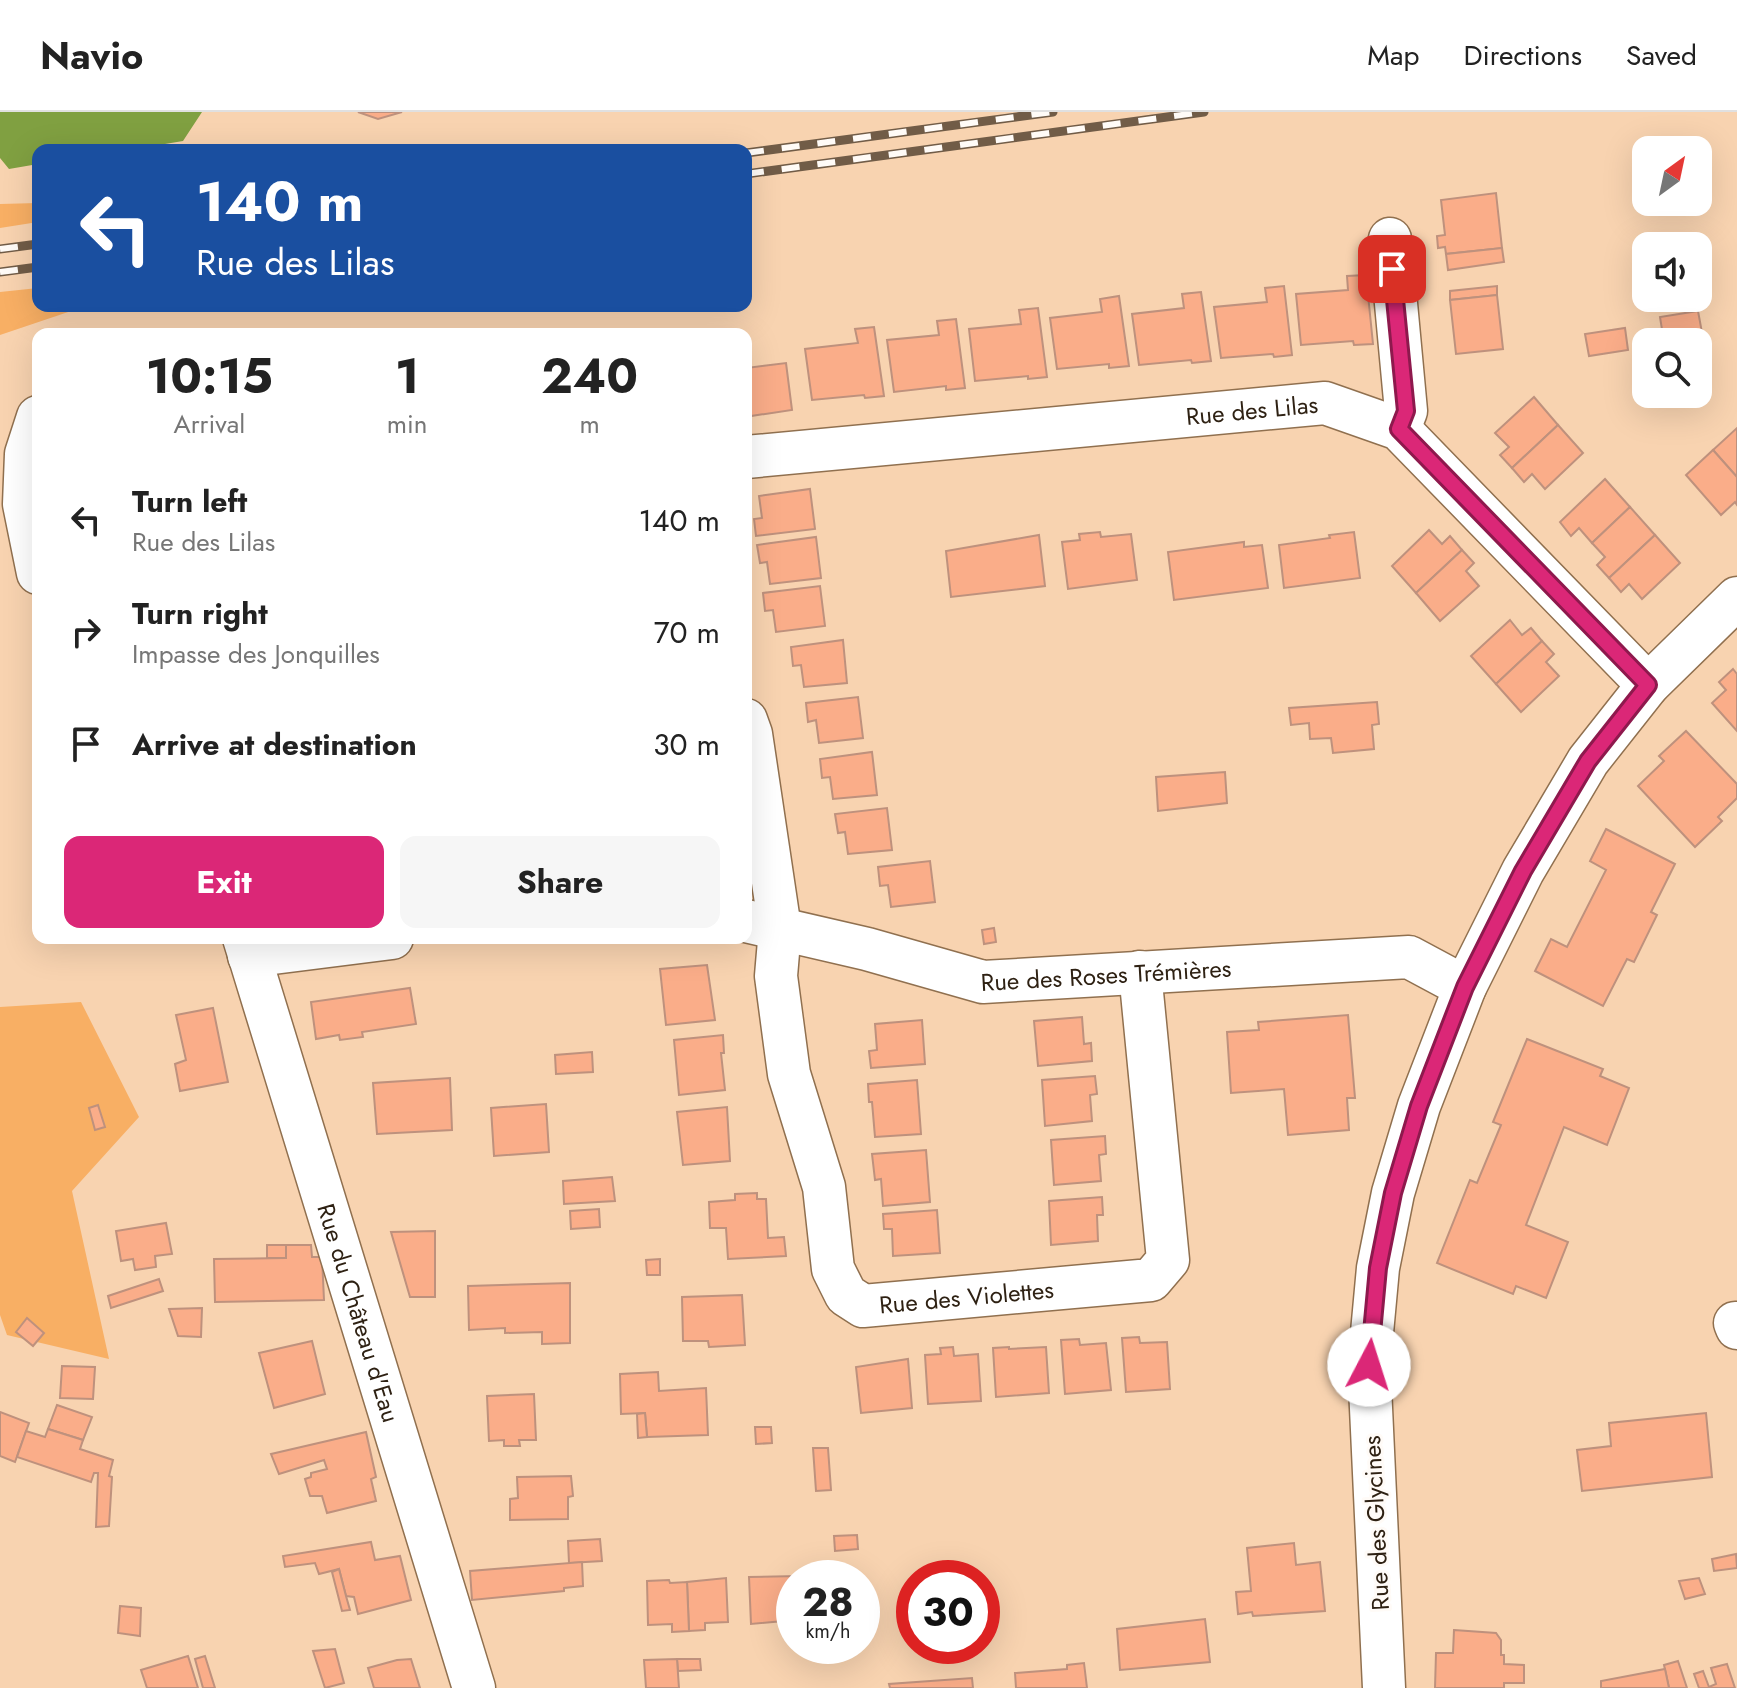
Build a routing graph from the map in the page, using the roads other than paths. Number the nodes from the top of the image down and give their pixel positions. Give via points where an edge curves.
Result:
1 (1391, 254) dead end
2 (1399, 429) junction
3 (32, 436) edge
4 (752, 456) edge
5 (32, 543) edge
6 (1737, 598) edge
7 (1648, 685) junction
8 (752, 750) edge
9 (763, 925) edge
10 (295, 944) edge
11 (246, 947) edge
12 (1140, 972) junction
13 (1465, 987) junction
14 (474, 1688) edge
15 (1384, 1688) edge

1 - 2 street via 1406,411
2 - 4 street, Rue des Lilas via 1325,403
2 - 7 street, Rue des Lilas
3 - 5 street via 24,504
6 - 7 street, Rue des Glycines
7 - 13 street, Rue des Glycines via 1588,761 1523,871
8 - 9 street
9 - 12 street, Rue des Roses Trémières via 983,982
9 - 12 street, Rue des Violettes via 776,976 789,1074 824,1187 833,1269 846,1295 863,1306 1151,1280 1168,1260
10 - 11 street
11 - 14 street, Rue du Château d'Eau
12 - 13 street, Rue des Roses Trémières via 1409,957
13 - 15 street, Rue des Glycines via 1419,1106 1378,1268 1369,1365

